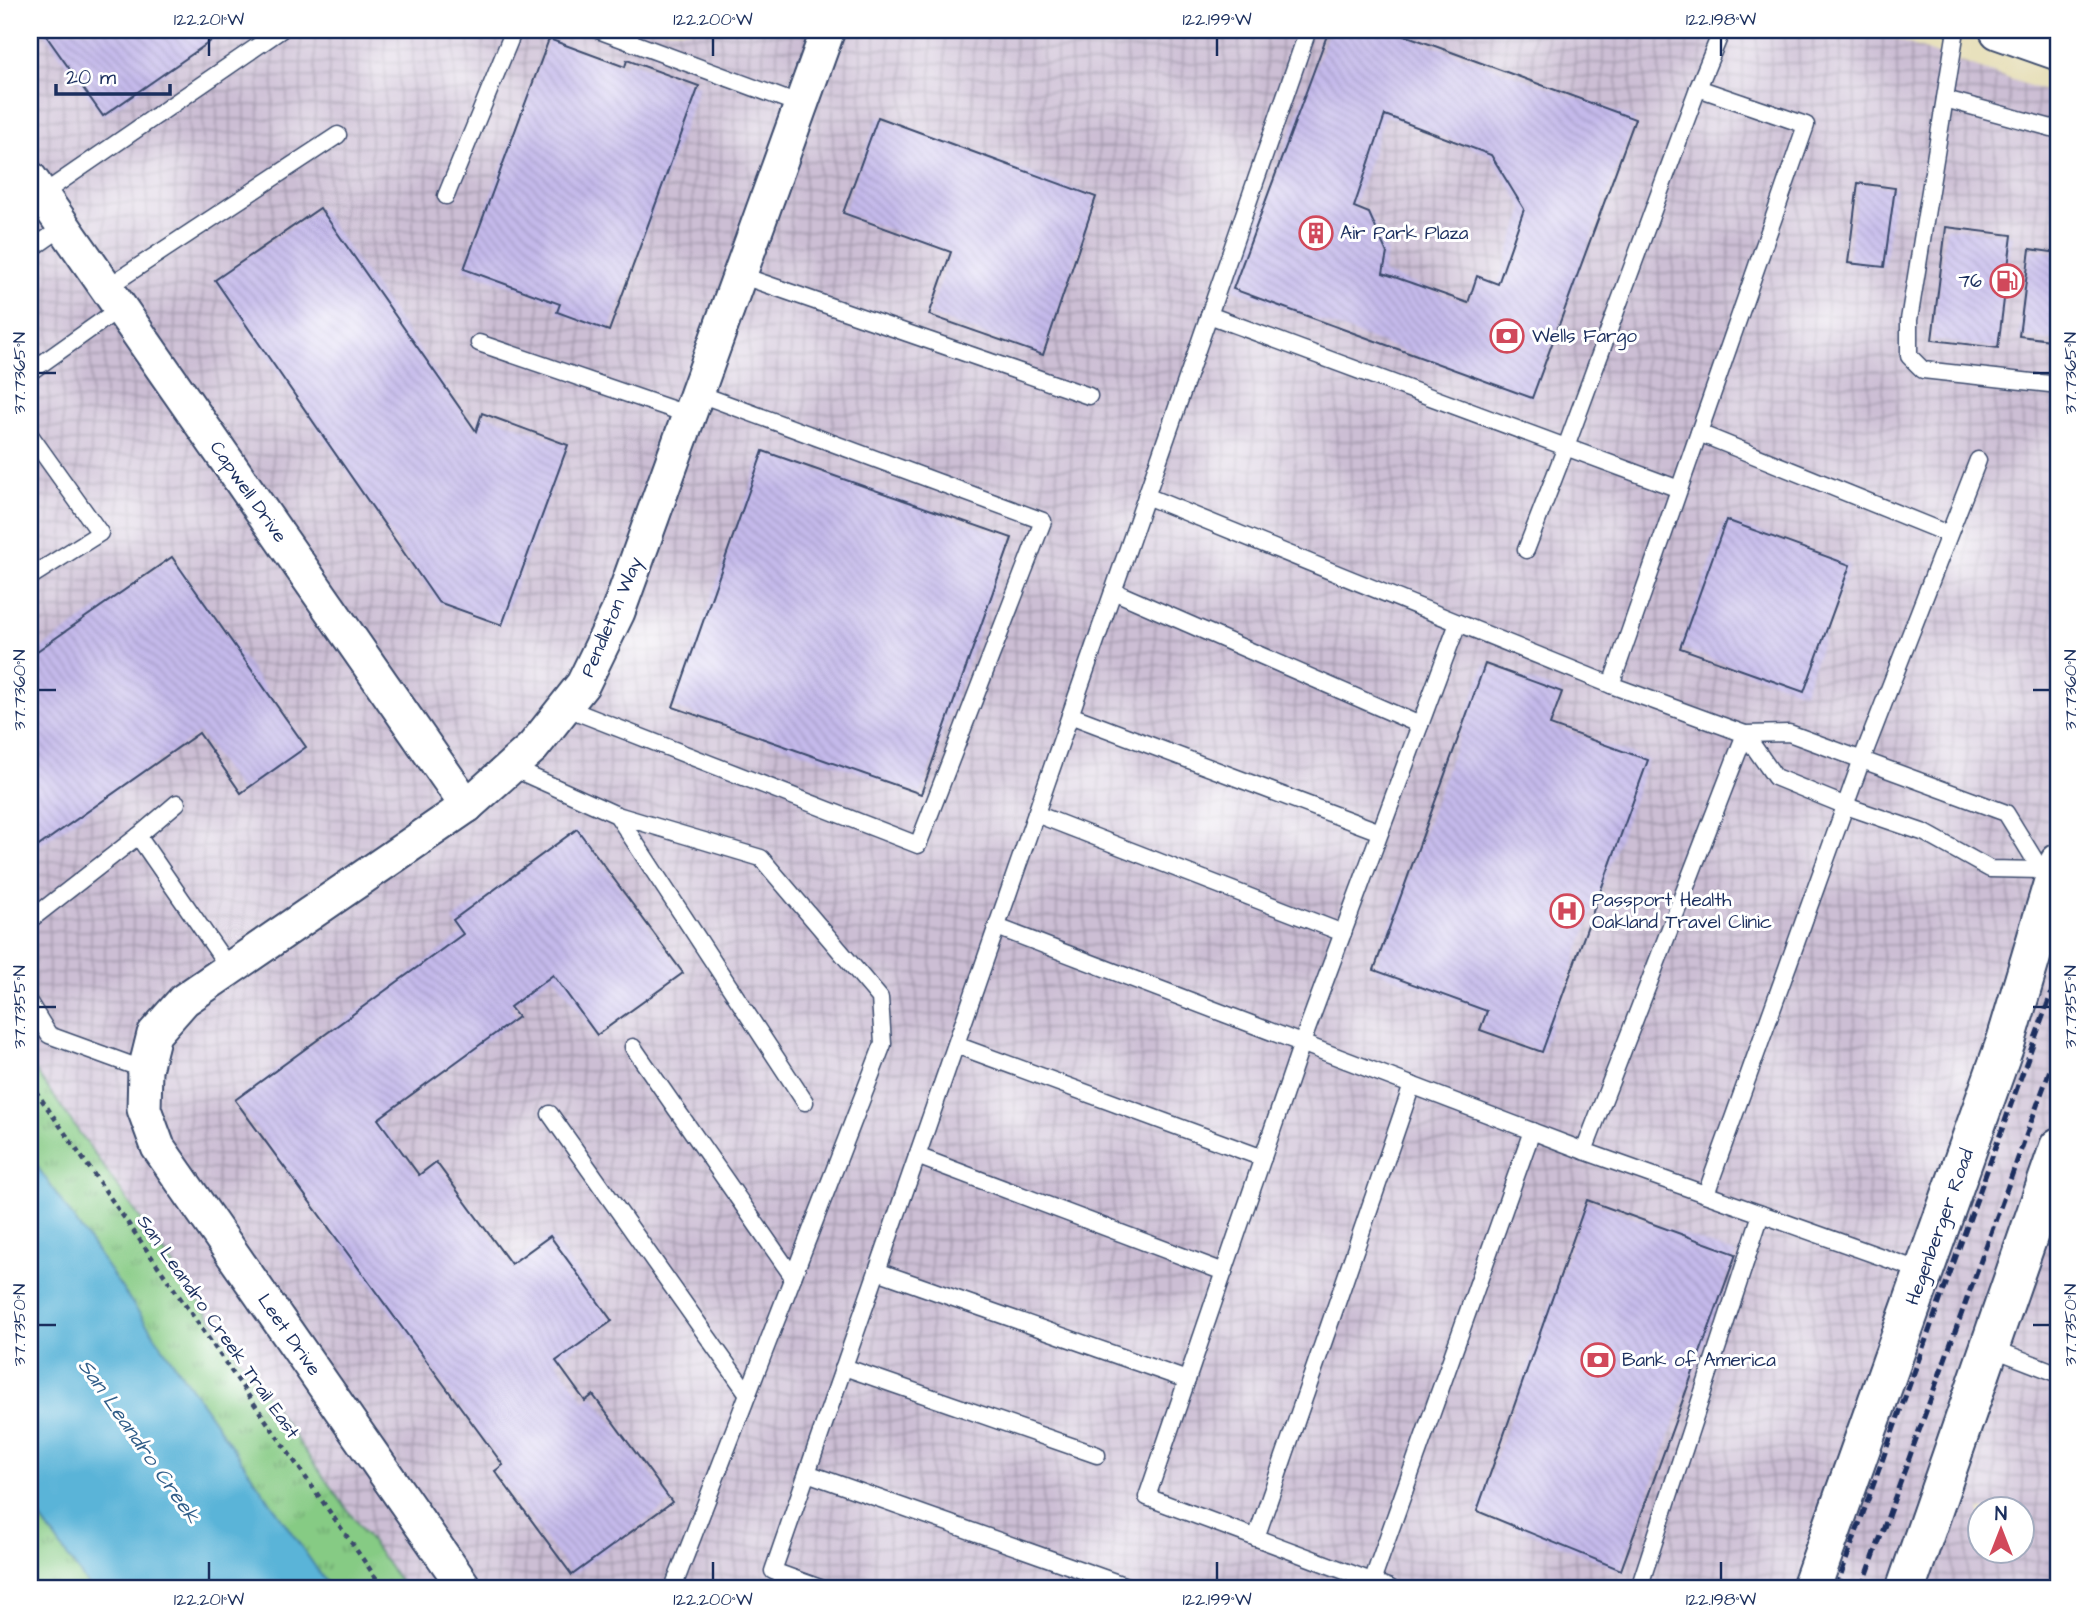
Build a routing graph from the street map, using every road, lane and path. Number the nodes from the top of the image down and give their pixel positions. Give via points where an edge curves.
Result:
1 (281, 30) edge
2 (514, 30) edge
3 (598, 30) edge
4 (828, 30) edge
5 (1308, 30) edge
6 (1722, 30) edge
7 (1956, 30) edge
8 (1999, 30) edge
9 (2059, 51) edge
10 (1699, 88) junction
11 (1945, 99) junction
12 (801, 105) junction
13 (2059, 130) edge
14 (338, 135) dead end
15 (35, 187) edge
16 (446, 196) dead end
17 (63, 227) junction
18 (30, 250) edge
19 (740, 275) junction
20 (113, 298) junction
21 (1209, 315) junction
22 (479, 343) dead end
23 (30, 372) edge
24 (2059, 385) edge
25 (1088, 396) dead end
26 (693, 404) junction
27 (1699, 433) junction
28 (30, 435) edge
29 (1566, 447) junction
30 (1978, 460) dead end
31 (1679, 489) junction
32 (1146, 496) junction
33 (1948, 534) junction
34 (1526, 550) dead end
35 (30, 577) edge
36 (1113, 592) junction
37 (1458, 623) junction
38 (1611, 685) junction
39 (564, 707) junction
40 (1070, 715) junction
41 (1420, 725) junction
42 (1745, 734) junction
43 (1862, 759) junction
44 (510, 767) junction
45 (177, 803) dead end
46 (467, 806) junction
47 (1846, 806) junction
48 (1036, 814) junction
49 (617, 815) junction
50 (1380, 832) junction
51 (138, 836) junction
52 (2053, 872) edge
53 (30, 920) edge
54 (997, 927) junction
55 (1343, 933) junction
56 (229, 968) junction
57 (30, 1003) edge
58 (1302, 1043) junction
59 (956, 1045) junction
60 (634, 1047) dead end
61 (145, 1070) junction
62 (30, 1083) edge
63 (1412, 1085) junction
64 (805, 1102) dead end
65 (550, 1114) dead end
66 (1532, 1131) junction
67 (2059, 1147) edge
68 (1584, 1151) junction
69 (917, 1156) junction
70 (1263, 1158) junction
71 (1706, 1194) junction
72 (1761, 1214) junction
73 (877, 1270) junction
74 (1224, 1272) junction
75 (1924, 1272) junction
76 (793, 1277) junction
77 (1989, 1347) junction
78 (844, 1367) junction
79 (2059, 1374) edge
80 (1187, 1380) junction
81 (748, 1394) junction
82 (1097, 1455) dead end
83 (807, 1473) junction
84 (1256, 1538) junction
85 (1372, 1582) junction
86 (383, 1588) edge
87 (465, 1588) edge
88 (673, 1588) edge
89 (820, 1588) edge
90 (1132, 1588) edge
91 (1390, 1588) edge
92 (1639, 1588) edge
93 (1811, 1588) edge
94 (1906, 1588) edge

1 - 15 lane
2 - 16 lane
3 - 12 lane
4 - 12 street, Pendleton Way
5 - 21 lane
6 - 10 lane
7 - 11 lane
8 - 9 main road
10 - 27 lane via 1806,125
10 - 29 lane
11 - 13 lane
11 - 24 lane via 1909,320 1909,356 1923,370
12 - 19 street, Pendleton Way
14 - 20 lane
15 - 17 street, Capwell Drive
17 - 18 lane
17 - 20 street, Capwell Drive
19 - 25 lane
19 - 26 street, Pendleton Way
20 - 23 lane
20 - 46 street, Capwell Drive
21 - 29 lane
21 - 32 lane
22 - 26 lane
26 - 39 street, Pendleton Way via 618,612 583,684
26 - 39 lane via 1043,521 918,845
27 - 31 lane
27 - 33 lane
28 - 35 lane via 100,533
29 - 31 lane
29 - 34 lane
30 - 33 lane
31 - 38 lane
32 - 36 lane
32 - 37 lane
33 - 43 lane
36 - 40 lane
36 - 41 lane
37 - 38 lane
37 - 41 lane
38 - 42 lane
39 - 44 street, Pendleton Way via 533,747
40 - 48 lane
40 - 50 lane
41 - 50 lane
42 - 43 lane via 1789,733
42 - 47 lane via 1774,777
42 - 68 lane
43 - 47 lane
43 - 52 lane via 2006,813
44 - 46 street, Pendleton Way
44 - 49 lane
45 - 51 lane
46 - 56 street, Pendleton Way
47 - 52 lane via 1925,833 1990,869
47 - 71 lane
48 - 54 lane
48 - 55 lane
49 - 64 lane
49 - 76 lane via 761,858 880,998 883,1044
50 - 55 lane
51 - 53 lane
51 - 56 lane
52 - 75 main road, Hegenberger Road via 2006,1041
54 - 58 lane
54 - 59 lane
55 - 58 lane
56 - 61 street, Pendleton Way via 184,1000 154,1034
57 - 61 lane via 49,1035
58 - 63 lane
58 - 70 lane
59 - 69 lane
59 - 70 lane
60 - 76 lane
61 - 87 street, Leet Drive via 144,1109 158,1147
62 - 86 path, San Leandro Creek Trail East
63 - 66 lane
63 - 84 lane
65 - 81 lane
66 - 68 lane
66 - 85 lane
67 - 77 main road
68 - 71 lane
69 - 73 lane
69 - 74 lane
70 - 74 lane
71 - 72 lane
72 - 75 lane
72 - 92 lane
73 - 78 lane
73 - 80 lane
74 - 80 lane
75 - 93 main road, Hegenberger Road
76 - 81 lane
77 - 79 lane
77 - 94 main road
78 - 82 lane
78 - 83 lane
80 - 84 lane via 1147,1497
81 - 88 lane
83 - 89 lane via 773,1571
83 - 90 lane
84 - 85 lane
85 - 91 lane

